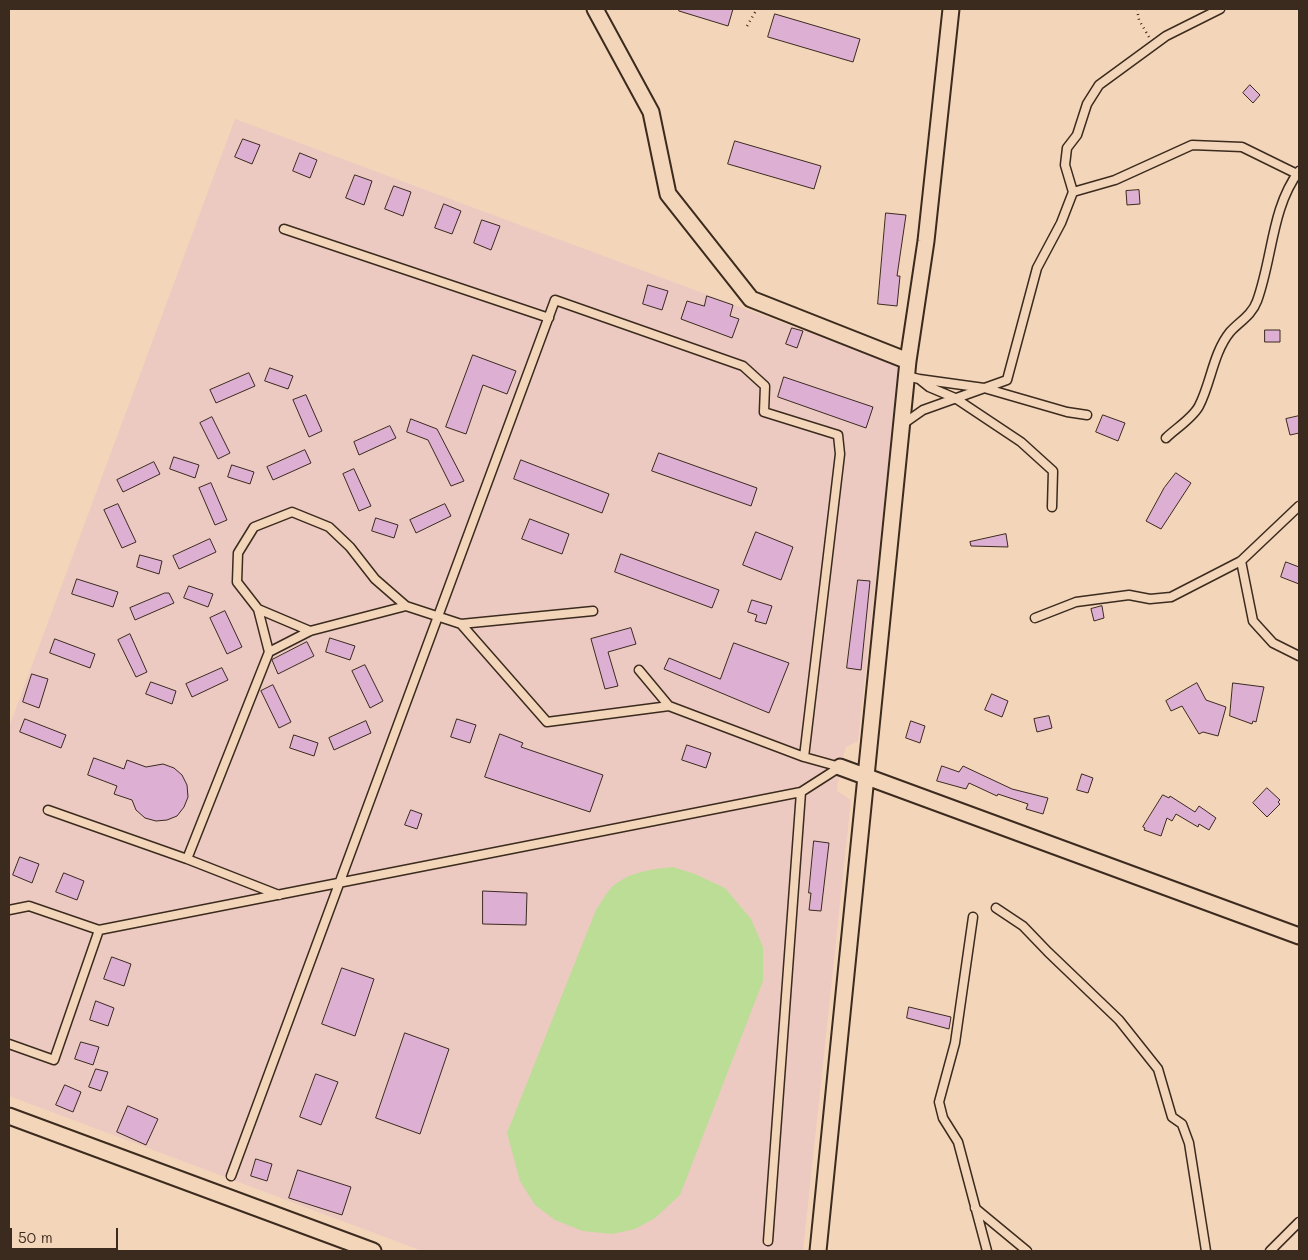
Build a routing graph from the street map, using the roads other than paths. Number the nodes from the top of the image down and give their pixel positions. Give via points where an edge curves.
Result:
1 (595, 9) edge
2 (951, 9) edge
3 (1220, 9) edge
4 (1298, 172) edge
5 (1073, 192) junction
6 (284, 229) dead end
7 (549, 318) junction
8 (911, 372) junction
9 (984, 388) junction
10 (954, 398) junction
11 (1086, 415) dead end
12 (901, 425) junction
13 (1166, 438) dead end
14 (1299, 506) edge
15 (1052, 507) dead end
16 (1241, 561) junction
17 (406, 606) junction
18 (258, 609) junction
19 (592, 611) dead end
20 (439, 615) junction
21 (1035, 618) dead end
22 (461, 624) junction
23 (310, 631) junction
24 (269, 652) junction
25 (1299, 656) edge
26 (640, 670) dead end
27 (669, 706) junction
28 (804, 756) junction
29 (840, 767) junction
30 (865, 776) junction
31 (801, 792) junction
32 (48, 810) dead end
33 (188, 859) junction
34 (339, 884) junction
35 (279, 895) junction
36 (996, 908) dead end
37 (9, 910) edge
38 (973, 917) dead end
39 (99, 930) junction
40 (1299, 936) edge
41 (9, 1044) edge
42 (9, 1116) edge
43 (230, 1176) dead end
44 (975, 1208) junction
45 (1299, 1222) edge
46 (768, 1241) dead end
47 (373, 1251) edge
48 (818, 1251) edge
49 (986, 1251) edge
50 (1026, 1251) edge
51 (1206, 1251) edge
52 (1270, 1251) edge

1 - 8 street via 651,112 668,194 751,299
2 - 8 street
3 - 5 lane via 1166,36 1099,85 1087,104 1077,136 1067,148 1066,165
4 - 5 lane via 1242,147 1192,145 1115,180
4 - 13 lane via 1288,187 1274,230 1257,302 1230,333 1211,371 1198,408
5 - 9 lane via 1037,268 1007,380
6 - 7 lane
7 - 20 lane
7 - 28 lane via 555,300 743,366 765,386 764,412 838,435 840,454
8 - 9 lane
8 - 10 lane via 929,387
8 - 12 street
9 - 10 lane
9 - 11 lane
10 - 12 lane via 923,410
10 - 15 lane via 1021,442 1053,471
12 - 30 street
14 - 16 lane
16 - 21 lane via 1171,597 1150,599 1129,595 1076,602
16 - 25 lane via 1253,621 1273,643
17 - 18 lane via 375,579 329,527 292,512 254,527 238,553 237,582
17 - 20 lane
17 - 23 lane
18 - 23 lane
18 - 24 lane
19 - 22 lane
20 - 22 lane
20 - 34 lane
22 - 27 lane via 547,722
23 - 24 lane
24 - 33 lane
26 - 27 lane
27 - 28 lane
28 - 29 lane
29 - 30 street
29 - 31 lane
30 - 40 street
30 - 48 street
31 - 34 lane
31 - 46 lane
32 - 33 lane
33 - 35 lane
34 - 35 lane
34 - 43 lane
35 - 39 lane
36 - 51 lane via 1023,926 1119,1020 1158,1069 1172,1116 1182,1124 1189,1143
37 - 39 lane via 29,906
38 - 44 lane via 955,1043 939,1102 958,1142
39 - 41 lane via 54,1060
42 - 47 street
44 - 49 lane
44 - 50 lane
45 - 52 lane

